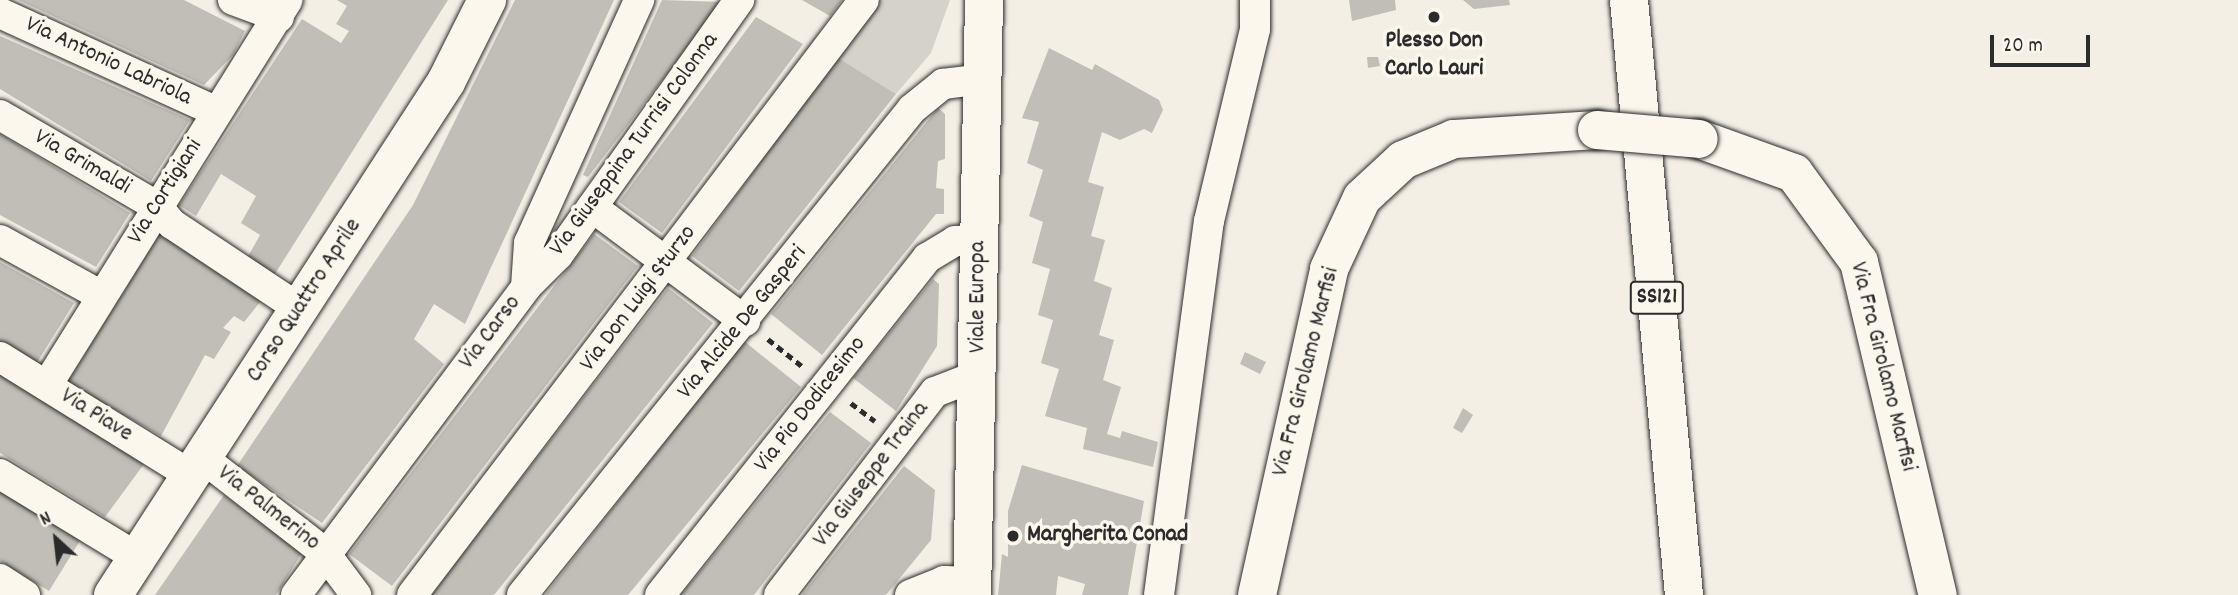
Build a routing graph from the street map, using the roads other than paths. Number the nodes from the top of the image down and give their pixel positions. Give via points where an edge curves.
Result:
1 (233, 0) edge
2 (487, 0) edge
3 (639, 0) edge
4 (739, 0) edge
5 (864, 0) edge
6 (984, 0) edge
7 (1255, 0) edge
8 (1629, 0) edge
9 (283, 9) edge
10 (0, 13) edge
11 (981, 79) junction
12 (215, 111) junction
13 (0, 116) edge
14 (158, 207) junction
15 (592, 207) junction
16 (0, 240) edge
17 (978, 240) junction
18 (667, 264) junction
19 (526, 287) junction
20 (100, 295) junction
21 (300, 309) junction
22 (745, 321) junction
23 (0, 357) edge
24 (979, 375) junction
25 (47, 385) junction
26 (198, 468) junction
27 (0, 474) edge
28 (324, 552) junction
29 (138, 558) junction
30 (0, 579) edge
31 (972, 589) edge
32 (25, 595) edge
33 (113, 595) edge
34 (296, 595) edge
35 (356, 595) edge
36 (412, 595) edge
37 (522, 595) edge
38 (660, 595) edge
39 (779, 595) edge
40 (910, 595) edge
41 (1159, 595) edge
42 (1258, 595) edge
43 (1684, 595) edge
44 (1938, 595) edge

1 - 9 street
2 - 21 main road, Corso Quattro Aprile via 446,82
3 - 19 street, Via Carso via 529,243
4 - 15 street, Via Giuseppina Turrisi Colonna
5 - 18 street, Via Don Luigi Sturzo
6 - 11 main road, Viale Europa
7 - 41 street via 1255,29 1209,221
8 - 43 main road, SS121
9 - 12 street, Via Cortigiani
10 - 12 street, Via Antonio Labriola
11 - 17 main road, Viale Europa
11 - 22 street, Via Alcide De Gasperi via 943,84 912,109
12 - 14 street, Via Cortigiani
13 - 14 street, Via Grimaldi
14 - 20 street, Via Cortigiani
14 - 21 street, Via Grimaldi via 172,224
15 - 18 street
15 - 19 street, Via Giuseppina Turrisi Colonna
16 - 20 street
17 - 24 main road, Viale Europa
17 - 38 street, Via Pio Dodicesimo via 955,241 928,258
18 - 22 street
18 - 36 street, Via Don Luigi Sturzo
19 - 28 street, Via Carso
20 - 25 street, Via Cortigiani
21 - 26 main road, Corso Quattro Aprile
22 - 37 street, Via Alcide De Gasperi
23 - 25 street, Via Piave
24 - 31 main road, Viale Europa
24 - 39 street, Via Giuseppe Traina via 935,392
25 - 26 street, Via Piave
26 - 28 street, Via Palmerino
26 - 29 main road, Corso Quattro Aprile
27 - 29 street
28 - 34 street, Via Carso
28 - 35 street, Via Palmerino
29 - 33 main road, Corso Quattro Aprile
30 - 32 street
31 - 40 street via 944,581
42 - 44 main road, Via Fra Girolamo Marfisi, bridge via 1329,269 1362,198 1403,160 1454,138 1597,130 1699,139 1794,173 1859,262

